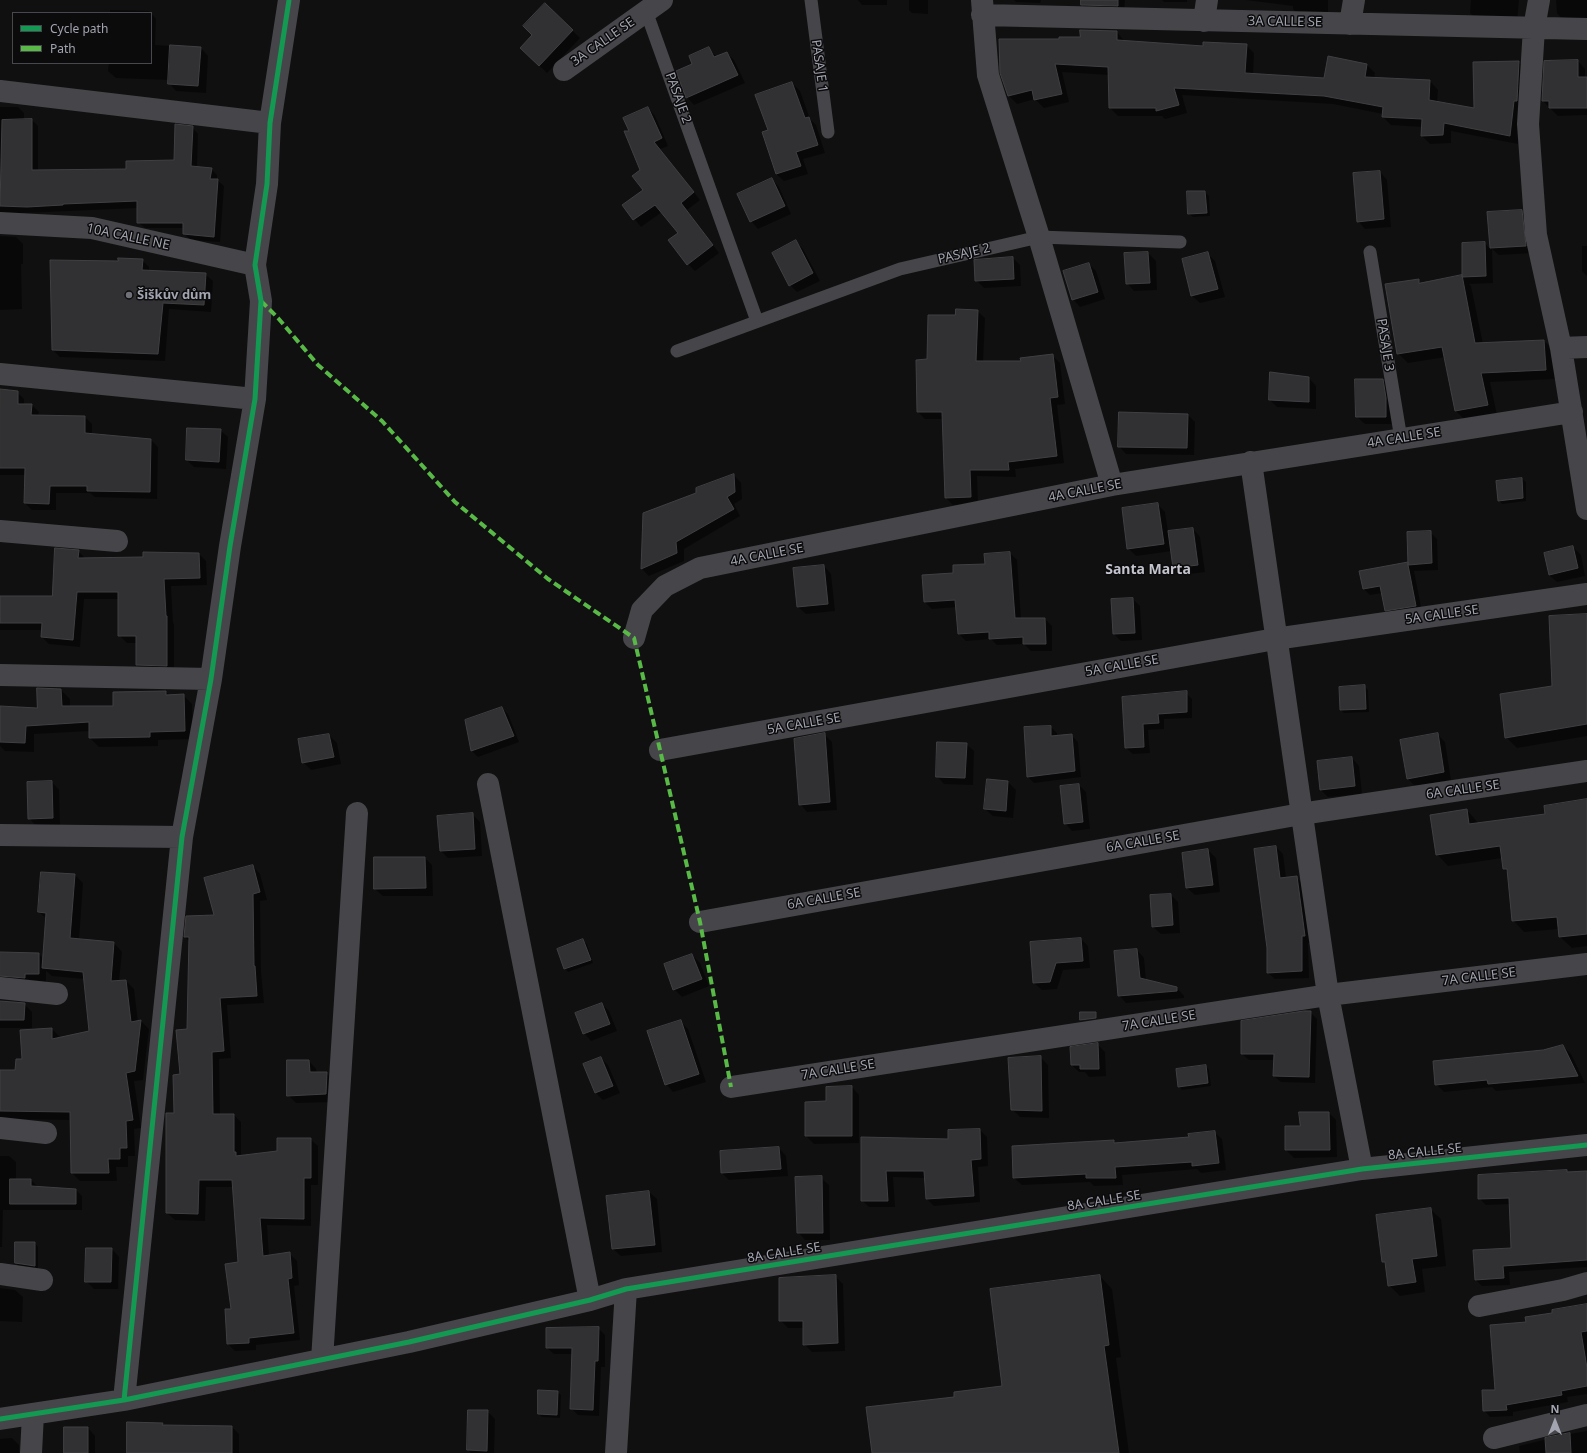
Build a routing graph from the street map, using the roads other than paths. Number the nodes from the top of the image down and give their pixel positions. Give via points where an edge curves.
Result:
1 (289, 0) edge
2 (810, 0) edge
3 (1354, 0) edge
4 (1539, 0) edge
5 (654, 5) edge
6 (982, 8) edge
7 (1058, 8) edge
8 (1206, 10) edge
9 (1350, 24) junction
10 (1534, 28) junction
11 (1587, 29) edge
12 (564, 70) dead end
13 (0, 91) edge
14 (270, 123) junction
15 (828, 132) dead end
16 (0, 223) edge
17 (1039, 236) junction
18 (1180, 242) dead end
19 (1370, 252) dead end
20 (255, 265) junction
21 (757, 321) junction
22 (1587, 347) edge
23 (1561, 348) junction
24 (677, 351) dead end
25 (0, 374) edge
26 (255, 399) junction
27 (1572, 412) junction
28 (1401, 439) junction
29 (1251, 462) junction
30 (1112, 485) junction
31 (1587, 509) edge
32 (0, 531) edge
33 (117, 540) dead end
34 (1587, 594) edge
35 (634, 638) dead end
36 (1275, 639) junction
37 (0, 675) edge
38 (211, 680) junction
39 (660, 750) dead end
40 (1587, 771) edge
41 (488, 784) dead end
42 (356, 813) dead end
43 (1301, 814) junction
44 (0, 835) edge
45 (182, 837) junction
46 (700, 922) dead end
47 (1587, 964) edge
48 (0, 988) edge
49 (57, 994) dead end
50 (1328, 995) junction
51 (731, 1087) dead end
52 (0, 1128) edge
53 (46, 1133) dead end
54 (1587, 1145) edge
55 (1362, 1170) junction
56 (0, 1274) edge
57 (42, 1280) dead end
58 (1587, 1283) edge
59 (626, 1289) junction
60 (590, 1300) junction
61 (1479, 1306) dead end
62 (322, 1360) junction
63 (124, 1400) junction
64 (33, 1414) junction
65 (1587, 1415) edge
66 (0, 1419) edge
67 (1494, 1438) dead end
68 (31, 1453) edge
69 (616, 1453) edge

1 - 14 street
2 - 15 lane, PASAJE 1
3 - 9 street
4 - 10 street
5 - 12 street, 3A CALLE SE
5 - 21 lane, PASAJE 2
6 - 7 street, 3A CALLE SE
6 - 17 street via 988,75
7 - 8 street, 3A CALLE SE
8 - 9 street, 3A CALLE SE
9 - 10 street, 3A CALLE SE
10 - 11 street, 3A CALLE SE
10 - 23 street via 1528,124 1536,235
13 - 14 street
14 - 20 street via 267,184
16 - 20 street, 10A CALLE NE via 92,228
17 - 18 lane, PASAJE 2
17 - 21 lane, PASAJE 2 via 900,269
17 - 30 street
19 - 28 lane, PASAJE 3
20 - 26 street via 261,301
21 - 24 lane, PASAJE 2
22 - 23 street
23 - 27 street
25 - 26 street
26 - 38 street
27 - 28 street, 4A CALLE SE
27 - 31 street
28 - 29 street, 4A CALLE SE
29 - 30 street, 4A CALLE SE
29 - 36 street
30 - 35 street, 4A CALLE SE via 700,568 665,586 642,610
32 - 33 street
34 - 36 street, 5A CALLE SE
36 - 39 street, 5A CALLE SE
36 - 43 street
37 - 38 street
38 - 45 street
40 - 43 street, 6A CALLE SE
41 - 60 street
42 - 62 street
43 - 46 street, 6A CALLE SE
43 - 50 street
44 - 45 street
45 - 63 street
47 - 50 street, 7A CALLE SE
48 - 49 street
50 - 51 street, 7A CALLE SE
50 - 55 street
52 - 53 street
54 - 55 street, 8A CALLE SE
55 - 59 street, 8A CALLE SE
56 - 57 street
58 - 61 street
59 - 60 street, 8A CALLE SE
59 - 69 street
60 - 62 street, 8A CALLE SE
62 - 63 street, 8A CALLE SE
63 - 64 street, 8A CALLE SE
64 - 66 street, 8A CALLE SE
64 - 68 street
65 - 67 street

